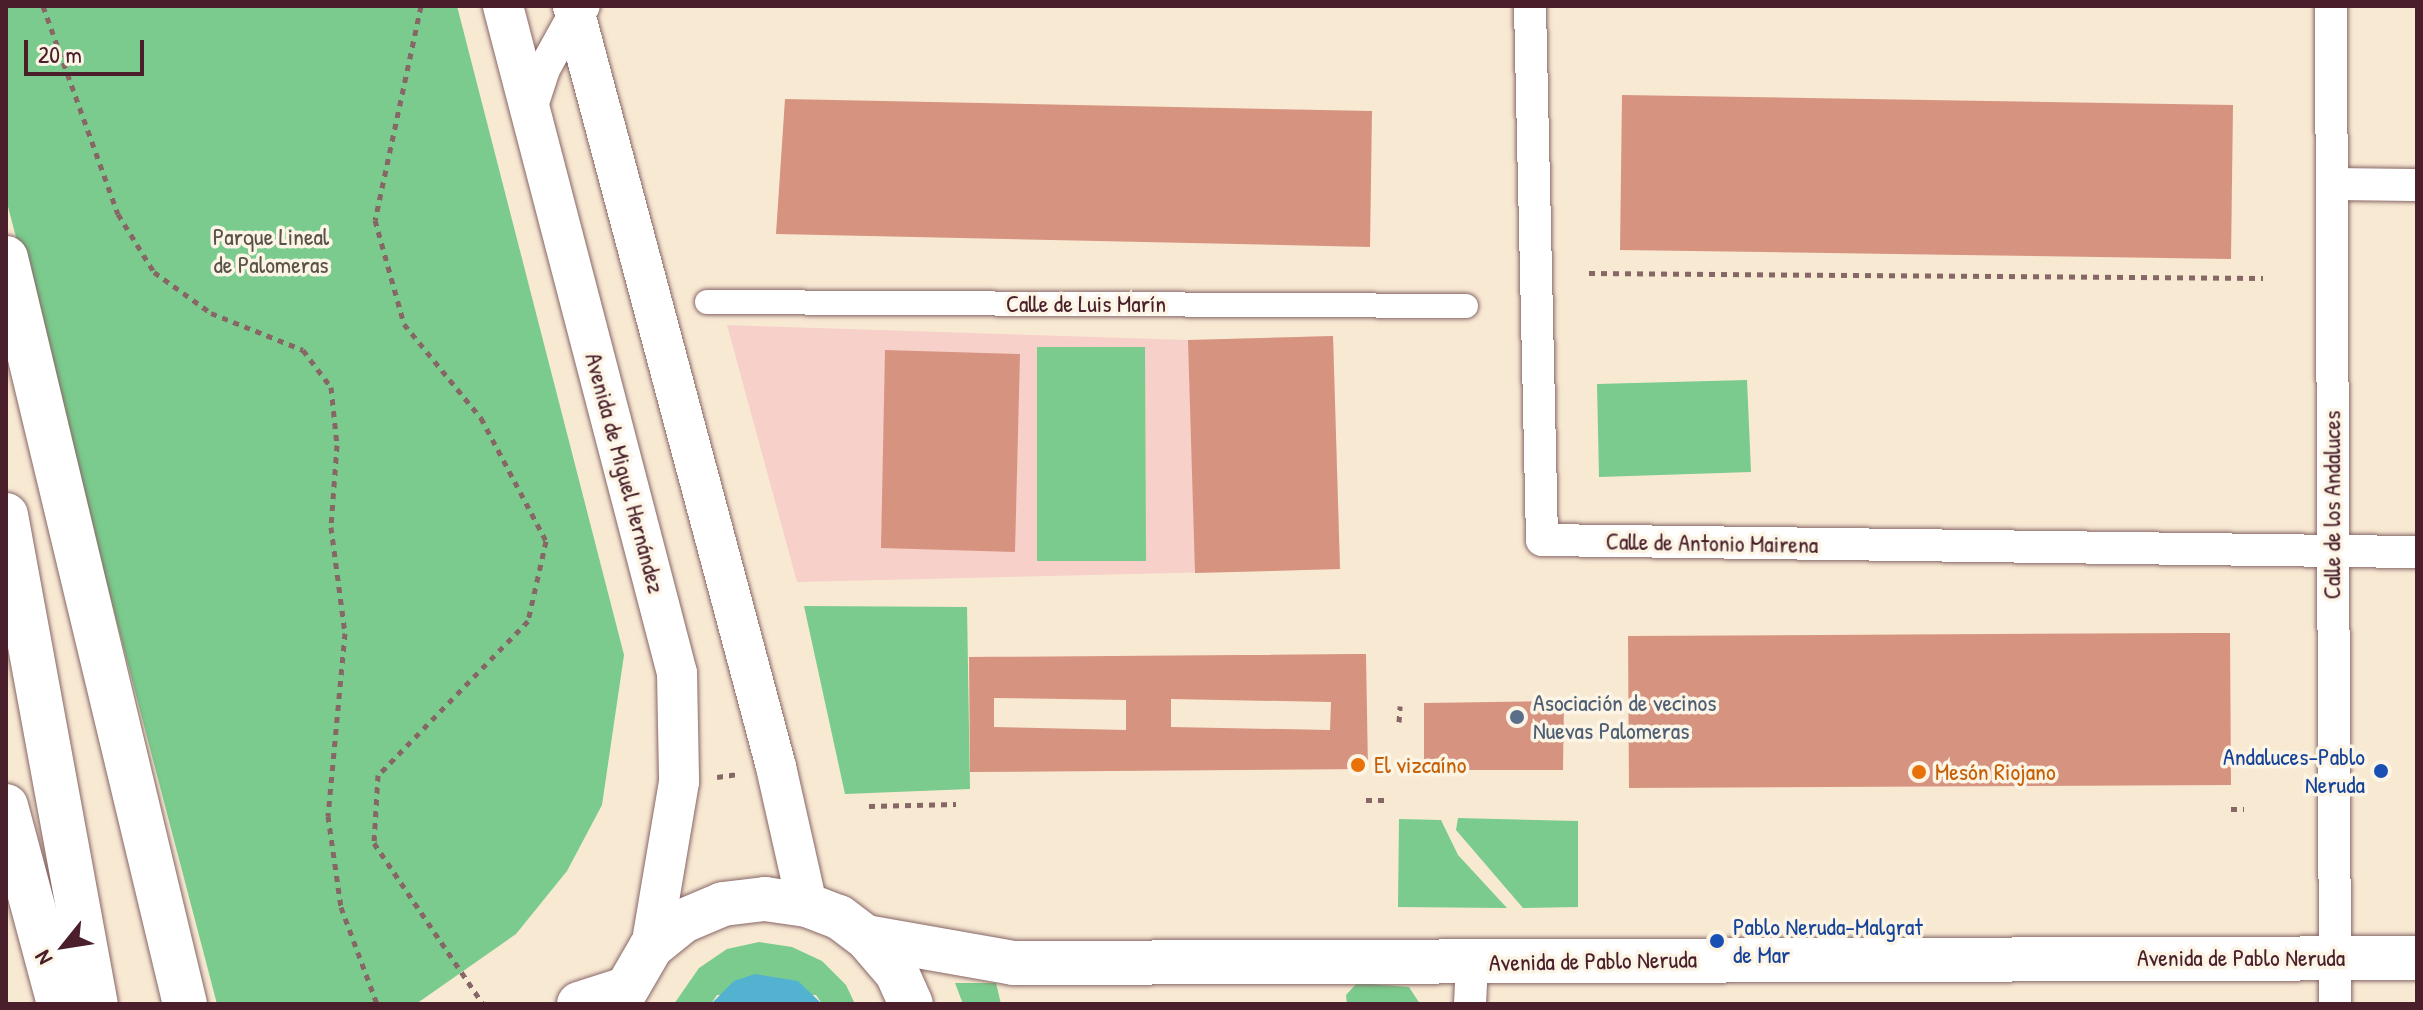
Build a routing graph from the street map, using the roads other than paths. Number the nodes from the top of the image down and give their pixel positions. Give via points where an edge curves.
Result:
1 (503, 6) edge
2 (1530, 6) edge
3 (2331, 6) edge
4 (583, 8) edge
5 (531, 109) junction
6 (2332, 184) junction
7 (2417, 185) edge
8 (6, 258) edge
9 (707, 302) dead end
10 (1466, 306) dead end
11 (6, 515) edge
12 (2333, 551) junction
13 (2417, 552) edge
14 (6, 806) edge
15 (807, 905) junction
16 (866, 937) junction
17 (651, 947) junction
18 (2332, 958) junction
19 (2417, 958) edge
20 (1471, 983) edge
21 (620, 997) edge
22 (59, 1004) edge
23 (96, 1004) edge
24 (185, 1004) edge
25 (579, 1004) edge
26 (911, 1004) edge
27 (2335, 1004) edge

1 - 5 street, Avenida de Miguel Hernández
2 - 12 street, Calle de Antonio Mairena via 1542,540
3 - 6 street, Calle de los Andaluces
4 - 5 street via 544,69
4 - 15 street via 594,90 776,767
5 - 17 street, Avenida de Miguel Hernández via 677,673 679,782
6 - 7 street
6 - 12 street, Calle de los Andaluces
8 - 24 main road
9 - 10 street, Calle de Luis Marín
11 - 23 main road
12 - 13 street, Calle de Antonio Mairena
12 - 18 street, Calle de los Andaluces
14 - 22 main road
15 - 16 main road via 839,917
15 - 17 main road via 765,899 723,904 683,921
16 - 20 main road, Avenida de Pablo Neruda via 1013,963
16 - 26 main road via 897,973
17 - 21 main road
18 - 19 main road, Avenida de Pablo Neruda
18 - 20 main road, Avenida de Pablo Neruda
18 - 27 street, Calle de los Andaluces
21 - 25 main road

